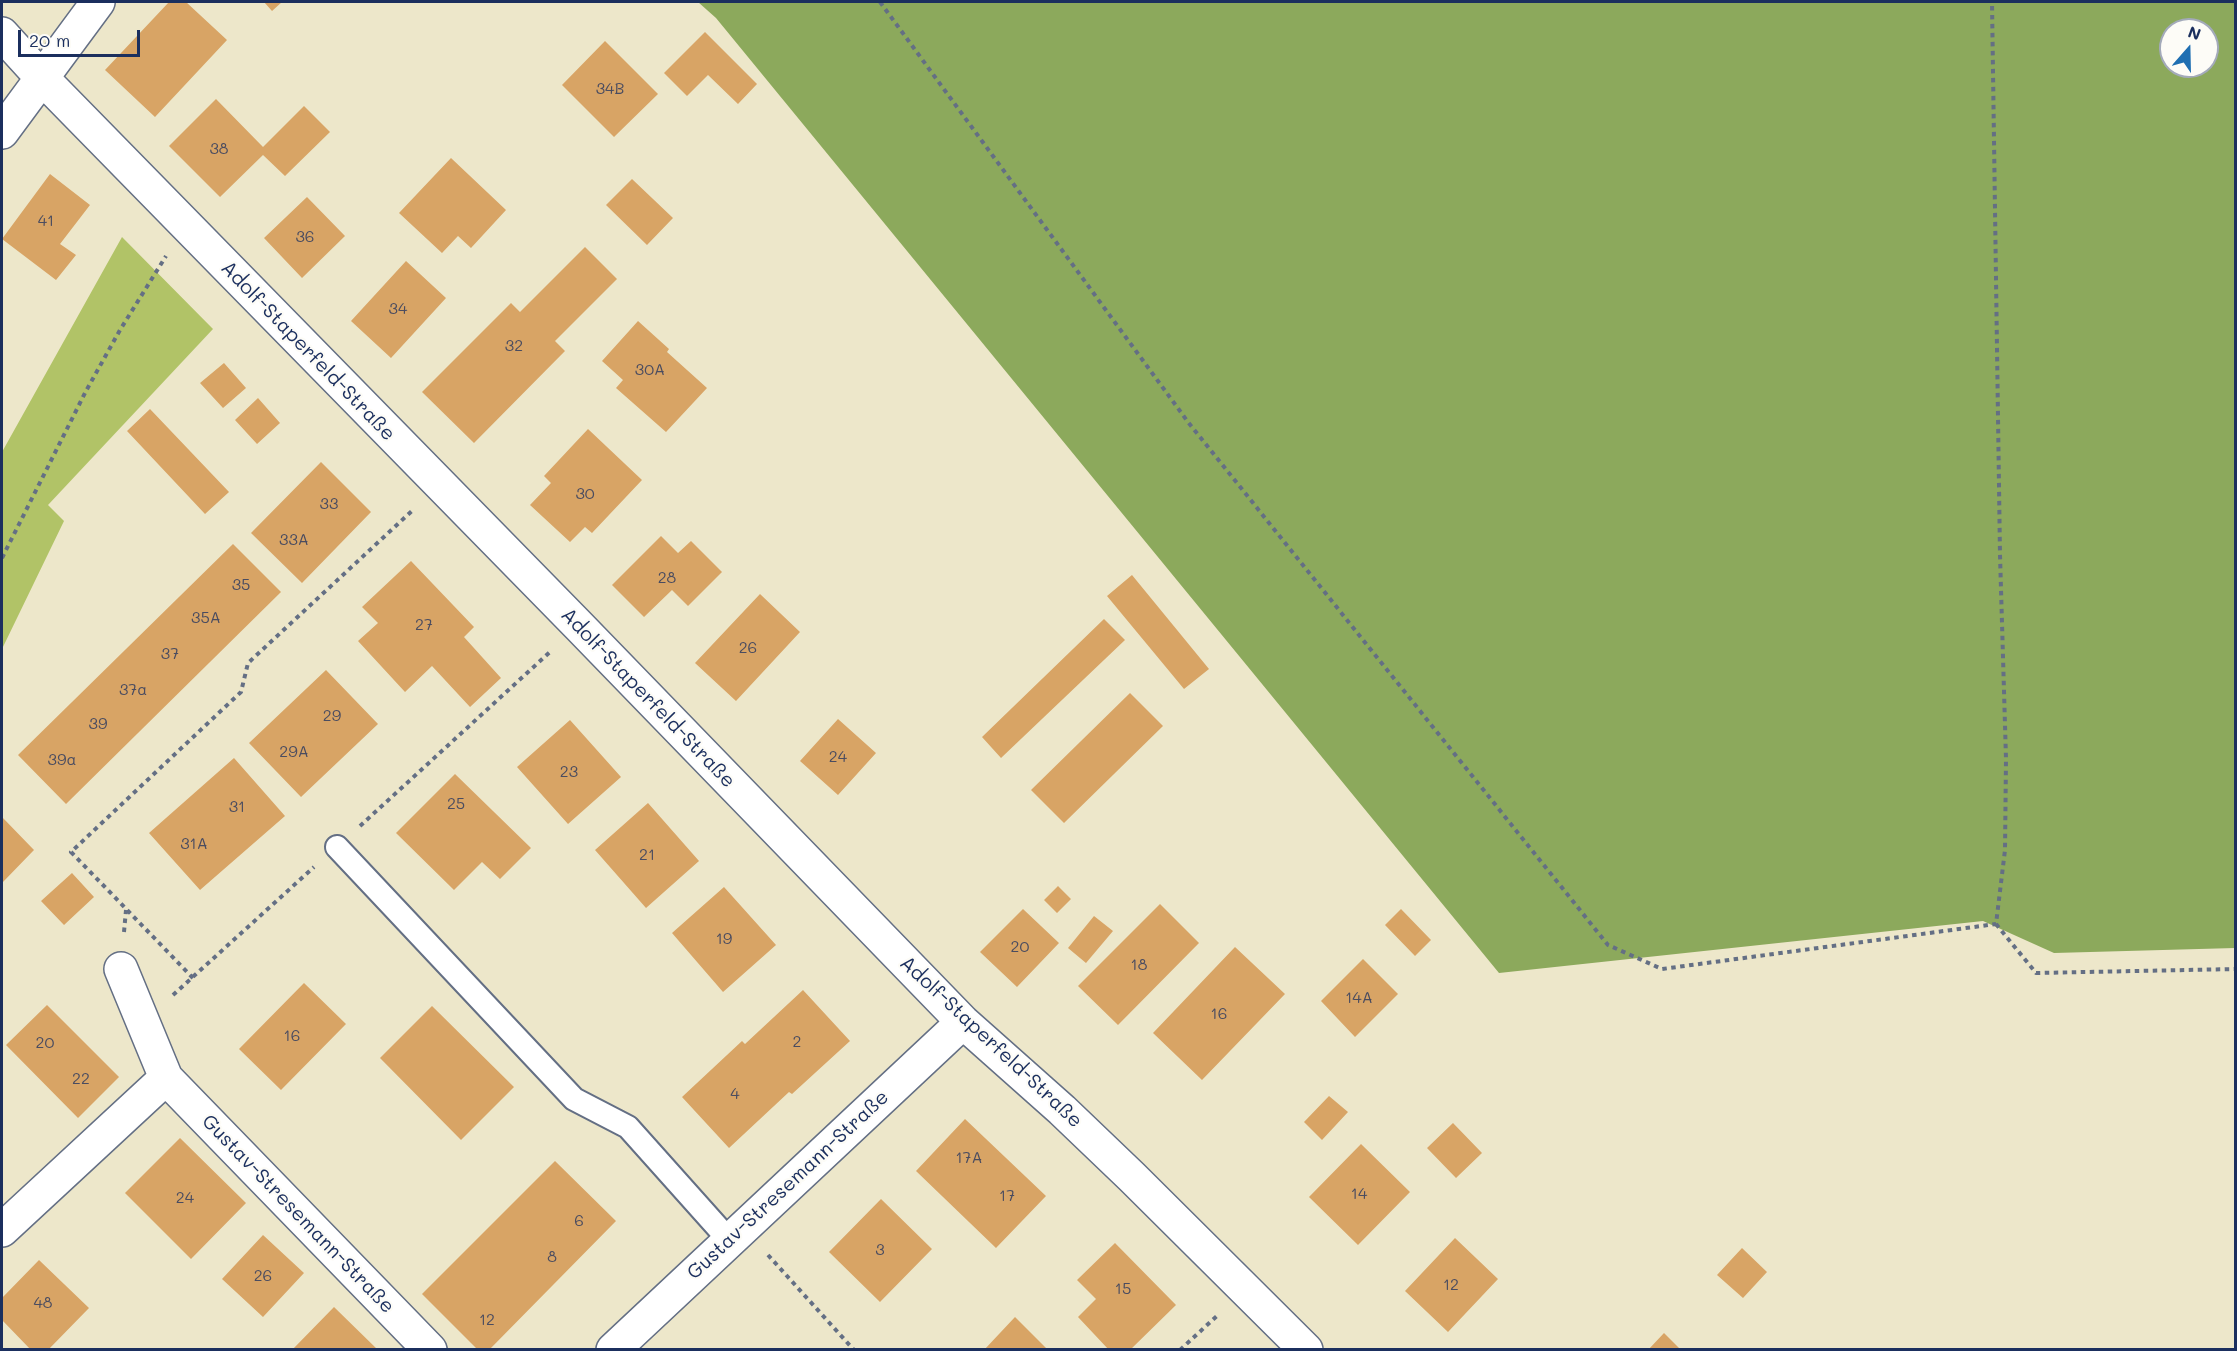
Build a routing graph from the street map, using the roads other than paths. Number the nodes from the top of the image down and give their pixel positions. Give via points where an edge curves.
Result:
1 (98, 2) edge
2 (2, 34) edge
3 (42, 78) junction
4 (2, 132) edge
5 (336, 847) road end
6 (121, 969) dead end
7 (963, 1022) junction
8 (166, 1078) junction
9 (2, 1230) edge
10 (736, 1233) junction
11 (430, 1350) edge
12 (613, 1350) edge
13 (1306, 1350) edge

1 - 3 street
2 - 3 street, Adolf-Staperfeld-Straße
3 - 4 street
3 - 7 street, Adolf-Staperfeld-Straße
5 - 10 lane via 574,1099 628,1127
6 - 8 street, Gustav-Stresemann-Straße
7 - 10 street, Gustav-Stresemann-Straße
7 - 13 street, Adolf-Staperfeld-Straße via 1070,1117
8 - 9 street
8 - 11 street, Gustav-Stresemann-Straße
10 - 12 street, Gustav-Stresemann-Straße

